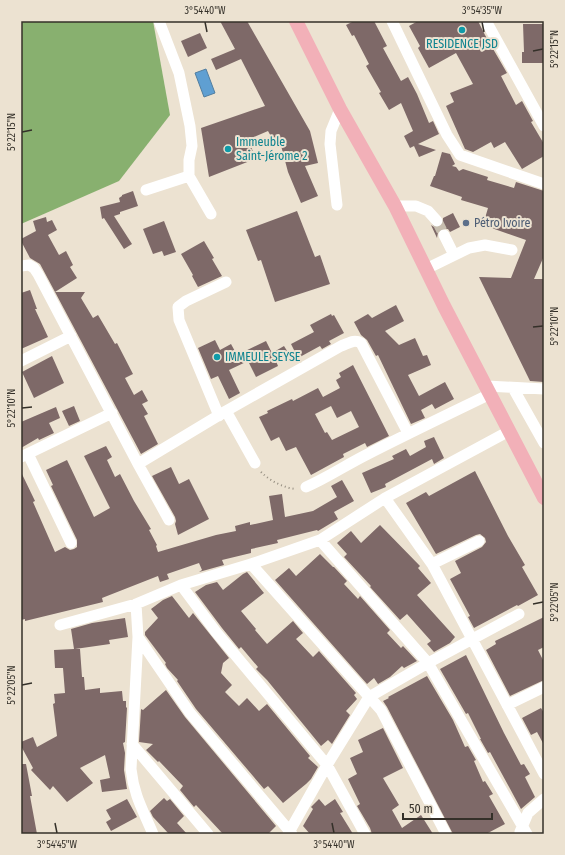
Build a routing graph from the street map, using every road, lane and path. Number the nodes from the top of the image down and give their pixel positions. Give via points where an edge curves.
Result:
1 (159, 21) edge
2 (296, 21) edge
3 (392, 21) edge
4 (486, 21) edge
5 (340, 109) junction
6 (544, 126) edge
7 (189, 176) junction
8 (544, 184) edge
9 (146, 190) dead end
10 (337, 205) dead end
11 (395, 206) junction
12 (211, 214) dead end
13 (437, 221) tunnel mouth
14 (444, 235) tunnel mouth
15 (512, 250) dead end
16 (454, 255) junction
17 (21, 266) edge
18 (426, 269) junction
19 (226, 282) dead end
20 (71, 336) junction
21 (21, 361) edge
22 (513, 388) junction
23 (544, 389) edge
24 (488, 390) junction
25 (112, 413) junction
26 (223, 413) junction
27 (509, 431) junction
28 (408, 433) junction
29 (544, 443) edge
30 (25, 455) edge
31 (255, 463) joint
32 (138, 464) junction
33 (306, 487) joint
34 (384, 498) junction
35 (544, 498) edge
36 (169, 520) dead end
37 (320, 540) junction
38 (479, 540) dead end
39 (71, 543) dead end
40 (251, 564) junction
41 (432, 564) junction
42 (181, 585) junction
43 (136, 604) junction
44 (519, 614) dead end
45 (60, 625) dead end
46 (138, 637) junction
47 (472, 639) junction
48 (428, 663) junction
49 (544, 687) edge
50 (369, 698) junction
51 (507, 705) junction
52 (132, 744) junction
53 (327, 765) junction
54 (544, 772) edge
55 (544, 799) edge
56 (523, 832) edge
57 (290, 833) edge
58 (153, 834) edge
59 (208, 834) edge
60 (365, 834) edge
61 (446, 834) edge

1 - 7 street via 179,73 190,126 192,146 188,160
2 - 5 main road
3 - 8 street via 447,135 460,155
4 - 6 street
5 - 10 street via 331,131 330,144
5 - 11 main road
7 - 9 street
7 - 12 street
11 - 13 street via 416,206 428,211
11 - 18 main road
14 - 16 street
15 - 16 street via 485,245 469,248
16 - 18 street
17 - 20 street via 29,265 34,268
18 - 24 main road
19 - 26 street via 178,307 179,320
20 - 21 street
20 - 25 street
22 - 23 street
22 - 24 street
22 - 29 street
24 - 27 main road
24 - 28 street
25 - 30 street
25 - 32 street
26 - 28 street via 341,346 357,341 361,344
26 - 31 street
26 - 32 street
27 - 34 street
27 - 35 main road
28 - 33 street
30 - 39 street
31 - 33 path via 262,474 282,486 296,489
32 - 36 street
34 - 37 street
34 - 41 street
37 - 40 street
37 - 48 street
38 - 41 street
40 - 42 street
40 - 50 street
41 - 47 street
42 - 43 street
42 - 53 street via 216,632
43 - 45 street
43 - 46 street
44 - 47 street
46 - 52 street
46 - 57 street via 190,712
47 - 48 street
47 - 51 street
48 - 50 street
48 - 56 street
49 - 51 street
50 - 53 street
50 - 61 street via 382,710
51 - 54 street
52 - 58 street via 132,785
52 - 59 street
53 - 57 street
53 - 60 street
55 - 56 street via 528,812

